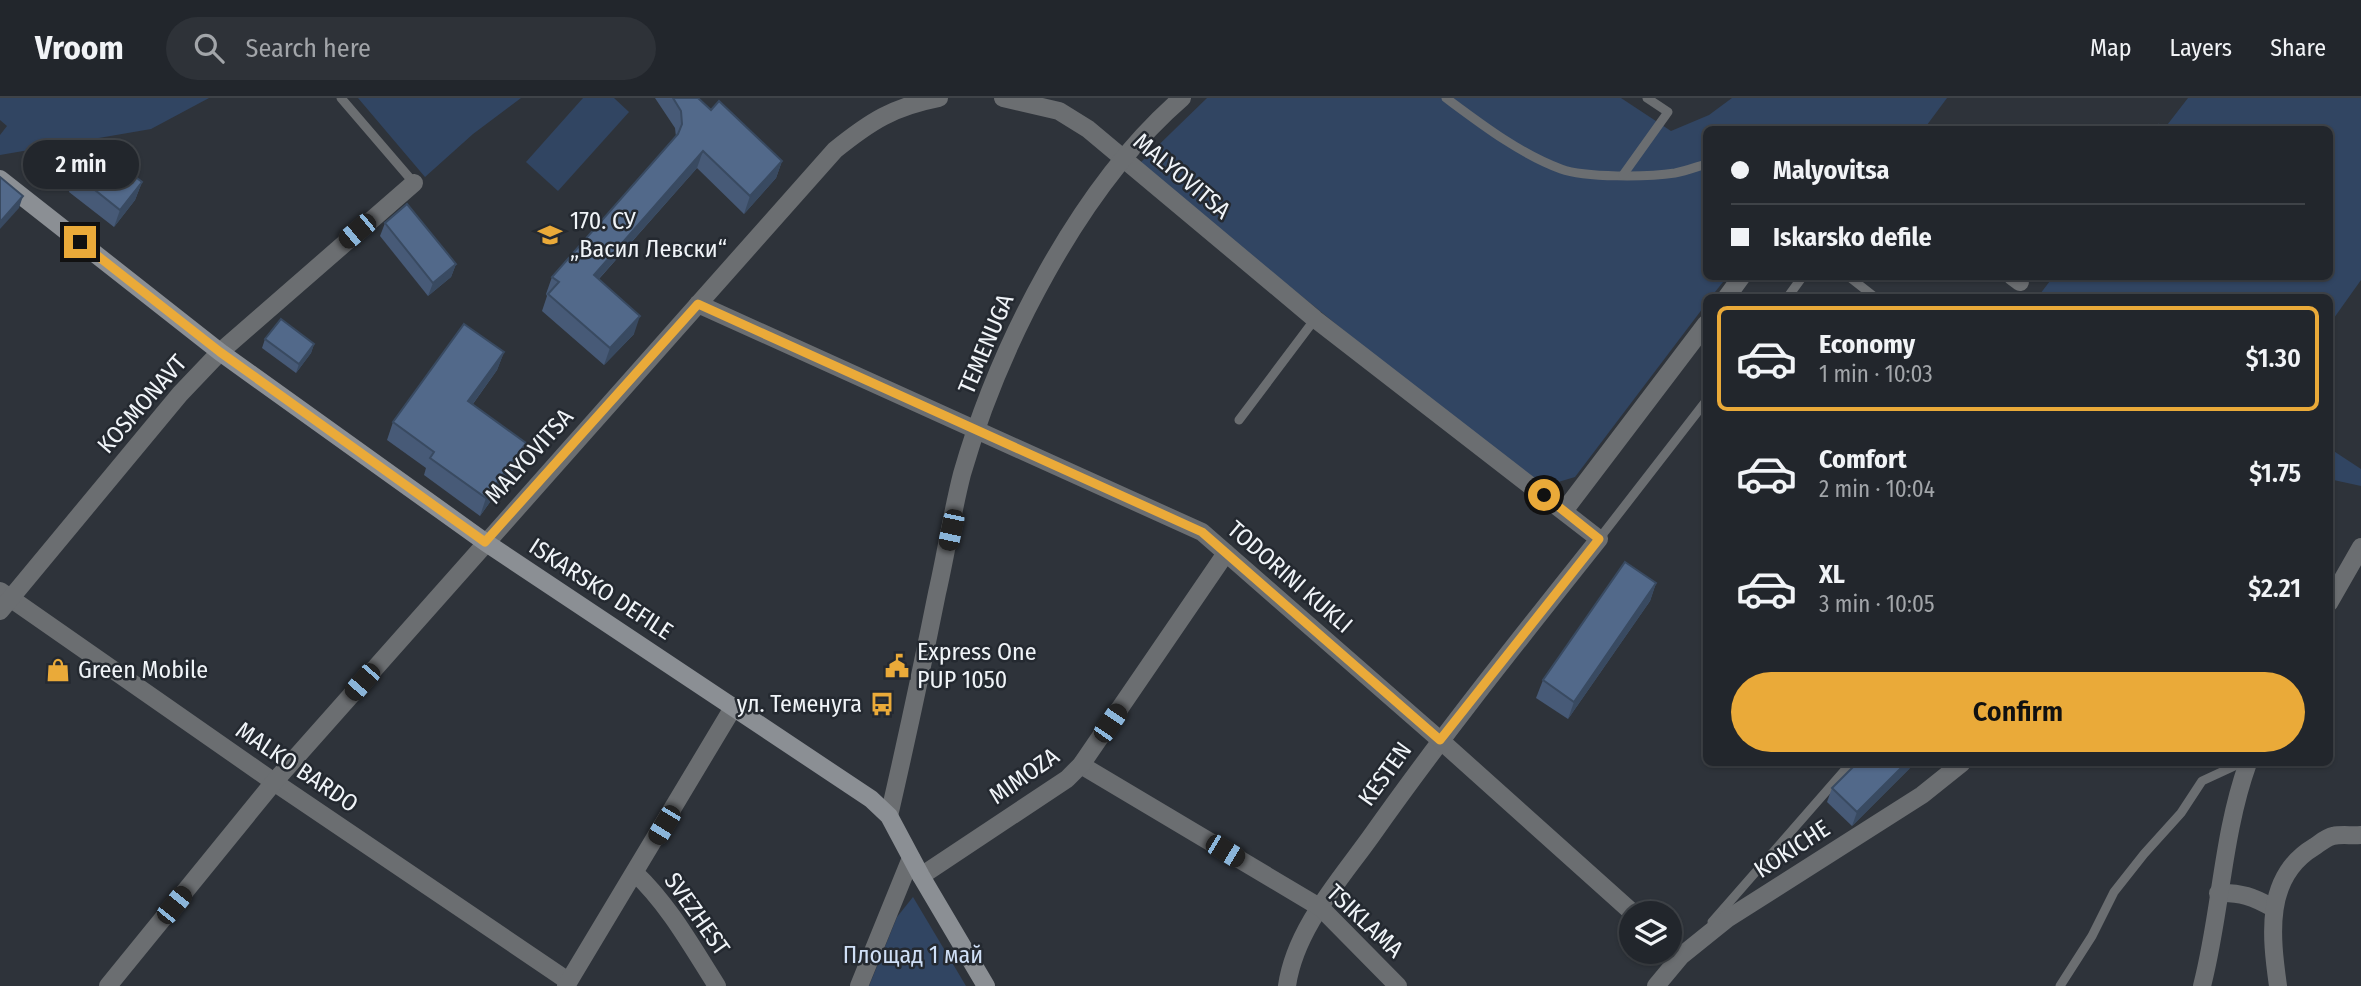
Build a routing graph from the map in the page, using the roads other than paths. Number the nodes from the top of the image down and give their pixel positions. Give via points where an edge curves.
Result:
1 (341, 98) edge
2 (939, 98) edge
3 (1003, 98) edge
4 (1182, 98) edge
5 (1446, 98) edge
6 (1647, 98) edge
7 (1123, 159) junction
8 (1703, 165) edge
9 (1623, 175) junction
10 (0, 179) edge
11 (414, 183) joint
12 (1853, 280) edge
13 (1871, 294) edge
14 (698, 304) junction
15 (1315, 319) junction
16 (1703, 328) edge
17 (220, 352) junction
18 (1703, 405) edge
19 (1239, 420) dead end
20 (976, 430) junction
21 (1564, 511) junction
22 (1599, 539) junction
23 (485, 542) junction
24 (2361, 547) edge
25 (1226, 553) junction
26 (2333, 596) edge
27 (3, 600) edge
28 (734, 706) junction
29 (1440, 740) junction
30 (1081, 765) junction
31 (1848, 766) edge
32 (1958, 766) edge
33 (2234, 766) edge
34 (2247, 766) edge
35 (274, 782) junction
36 (889, 816) junction
37 (2361, 835) edge
38 (911, 858) junction
39 (635, 873) junction
40 (921, 876) junction
41 (2218, 893) junction
42 (1620, 901) edge
43 (1321, 908) junction
44 (2273, 908) junction
45 (1682, 944) edge
46 (1682, 947) edge
47 (1668, 964) edge
48 (567, 983) edge
49 (108, 986) edge
50 (718, 986) edge
51 (859, 986) edge
52 (986, 986) edge
53 (1287, 986) edge
54 (1398, 986) edge
55 (1656, 986) edge
56 (2060, 986) edge
57 (2202, 986) edge
58 (2278, 986) edge

1 - 11 lane, KOSMONAVT
2 - 14 street, MALYOVITSA via 907,104 868,124 835,150
3 - 7 street, MALYOVITSA via 1059,111
4 - 7 street, TEMENUGA
5 - 9 lane via 1511,143 1563,170
6 - 9 lane via 1668,112
7 - 15 street, MALYOVITSA
7 - 20 street, TEMENUGA via 1031,299
8 - 9 lane via 1655,176
10 - 17 main road, ISKARSKO DEFILE
11 - 17 street, KOSMONAVT
12 - 13 lane
14 - 20 street, TODORINI KUKLI
14 - 23 street, MALYOVITSA
15 - 19 lane
15 - 21 street, MALYOVITSA
16 - 21 street
17 - 23 main road, ISKARSKO DEFILE
17 - 27 street, KOSMONAVT
18 - 22 lane
20 - 25 street, TODORINI KUKLI via 1171,516 1202,532
20 - 36 street, TEMENUGA via 962,476
21 - 22 street, MALYOVITSA
22 - 29 street, KESTEN
23 - 28 main road, ISKARSKO DEFILE
23 - 35 street, MALYOVITSA
24 - 26 street
25 - 29 street, TODORINI KUKLI
25 - 30 street, MIMOZA
27 - 35 street, MALKO BARDO
28 - 36 main road, ISKARSKO DEFILE via 850,784
28 - 39 street
29 - 42 street, TODORINI KUKLI
29 - 43 street, KESTEN
30 - 40 street, MIMOZA via 1067,779
30 - 43 street, TSIKLAMA
31 - 45 lane
32 - 46 street, KOKICHE via 1922,794
33 - 56 lane via 2202,781 2182,813 2144,853 2114,892
34 - 41 street
35 - 48 street, MALKO BARDO
35 - 49 street, MALYOVITSA
36 - 38 main road, ISKARSKO DEFILE
37 - 44 street via 2332,836 2304,853 2282,883
38 - 40 main road, ISKARSKO DEFILE
38 - 51 street
39 - 48 street
39 - 50 street, SVEZHEST via 669,911
40 - 52 main road, ISKARSKO DEFILE
41 - 44 street via 2255,897
41 - 57 street
43 - 53 street, KESTEN via 1298,946
43 - 54 street, TSIKLAMA
44 - 58 street
47 - 55 street, KOKICHE

